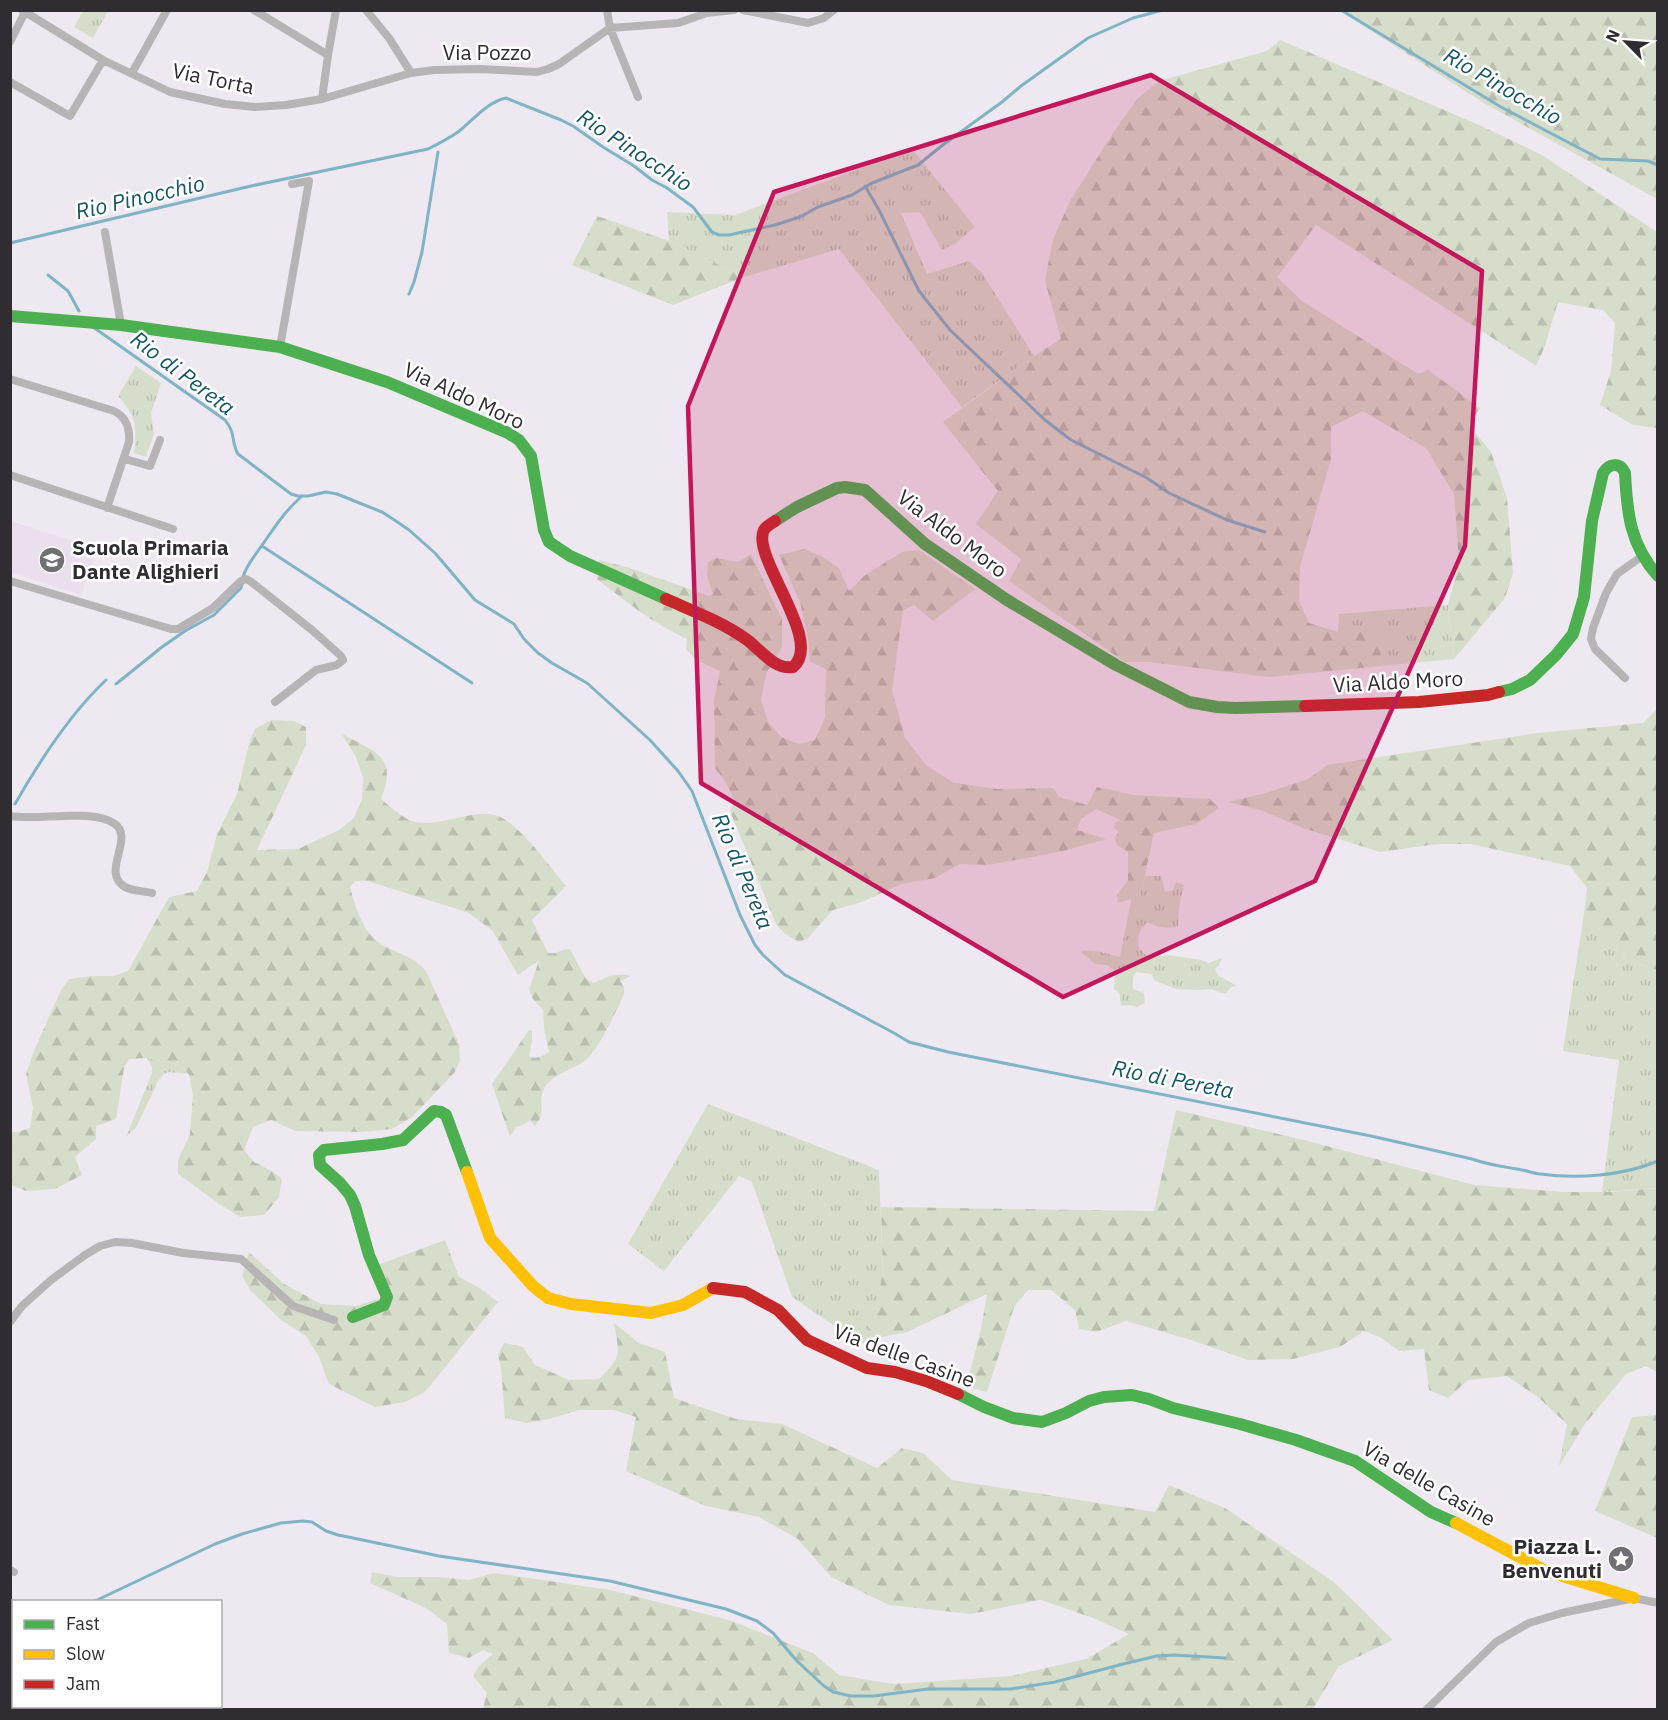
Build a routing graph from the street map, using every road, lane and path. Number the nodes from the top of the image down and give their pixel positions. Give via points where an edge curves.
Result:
1 (167, 10) edge
2 (254, 10) edge
3 (336, 10) edge
4 (366, 10) edge
5 (607, 10) edge
6 (734, 10) edge
7 (743, 10) edge
8 (834, 10) edge
9 (24, 11) edge
10 (610, 28) junction
11 (10, 42) edge
12 (328, 55) junction
13 (103, 60) junction
14 (132, 73) junction
15 (411, 73) junction
16 (10, 82) edge
17 (638, 98) dead end
18 (322, 99) junction
19 (292, 184) dead end
20 (105, 232) dead end
21 (10, 316) edge
22 (121, 325) junction
23 (280, 347) junction
24 (10, 379) edge
25 (160, 440) dead end
26 (125, 459) junction
27 (10, 476) edge
28 (107, 508) junction
29 (173, 529) dead end
30 (1641, 557) junction
31 (1655, 569) edge
32 (10, 581) edge
33 (1625, 678) dead end
34 (274, 702) dead end
35 (15, 817) edge
36 (152, 893) dead end
37 (353, 1317) dead end
38 (334, 1320) dead end
39 (10, 1322) edge
40 (1634, 1598) junction
41 (1658, 1604) edge
42 (1426, 1710) edge

1 - 14 street
2 - 12 street
3 - 12 street
4 - 15 street
5 - 10 street
6 - 10 street via 678,23
7 - 8 street via 808,23
9 - 11 street
9 - 13 street, Via Torta
10 - 15 street, Via Pozzo via 558,64 537,72
10 - 17 street
12 - 18 street
13 - 14 street, Via Torta
13 - 16 street via 70,116
14 - 18 street, Via Torta via 170,92 225,104 255,107
15 - 18 street, Via Torta
19 - 23 street via 309,181
20 - 22 street
21 - 22 main road, Via Aldo Moro
22 - 23 main road, Via Aldo Moro
23 - 30 main road, Via Aldo Moro via 387,382 514,436 533,462 549,542 570,556 732,630 786,668 797,664 801,646 796,623 763,548 763,531 797,507 845,487 865,490 925,544 1048,625 1189,702 1217,707 1419,702 1488,695 1530,681 1574,634 1584,597 1599,489 1606,468 1612,465 1623,468 1625,473 1630,525
24 - 26 street via 120,414 130,436
25 - 26 street via 150,466
26 - 28 street
27 - 28 street
28 - 29 street
30 - 31 main road, Via Aldo Moro
30 - 33 street via 1617,574 1606,593 1591,639 1595,650
32 - 34 street via 178,629 213,608 241,581 250,580 343,660 316,670
35 - 36 street via 74,815 114,823 122,841 116,861 119,881 126,888
37 - 40 main road, Via delle Casine via 384,1305 387,1297 349,1195 320,1165 319,1155 324,1150 403,1140 434,1111 441,1112 446,1115 490,1238 548,1298 651,1313 683,1305 711,1288 745,1292 778,1310 807,1340 867,1368 926,1382 1013,1418 1042,1422 1089,1401 1132,1395 1240,1424 1355,1461 1431,1512 1546,1571
38 - 39 street via 293,1306 241,1259 114,1242 85,1255 51,1280
40 - 41 street
40 - 42 street via 1529,1623 1496,1642

